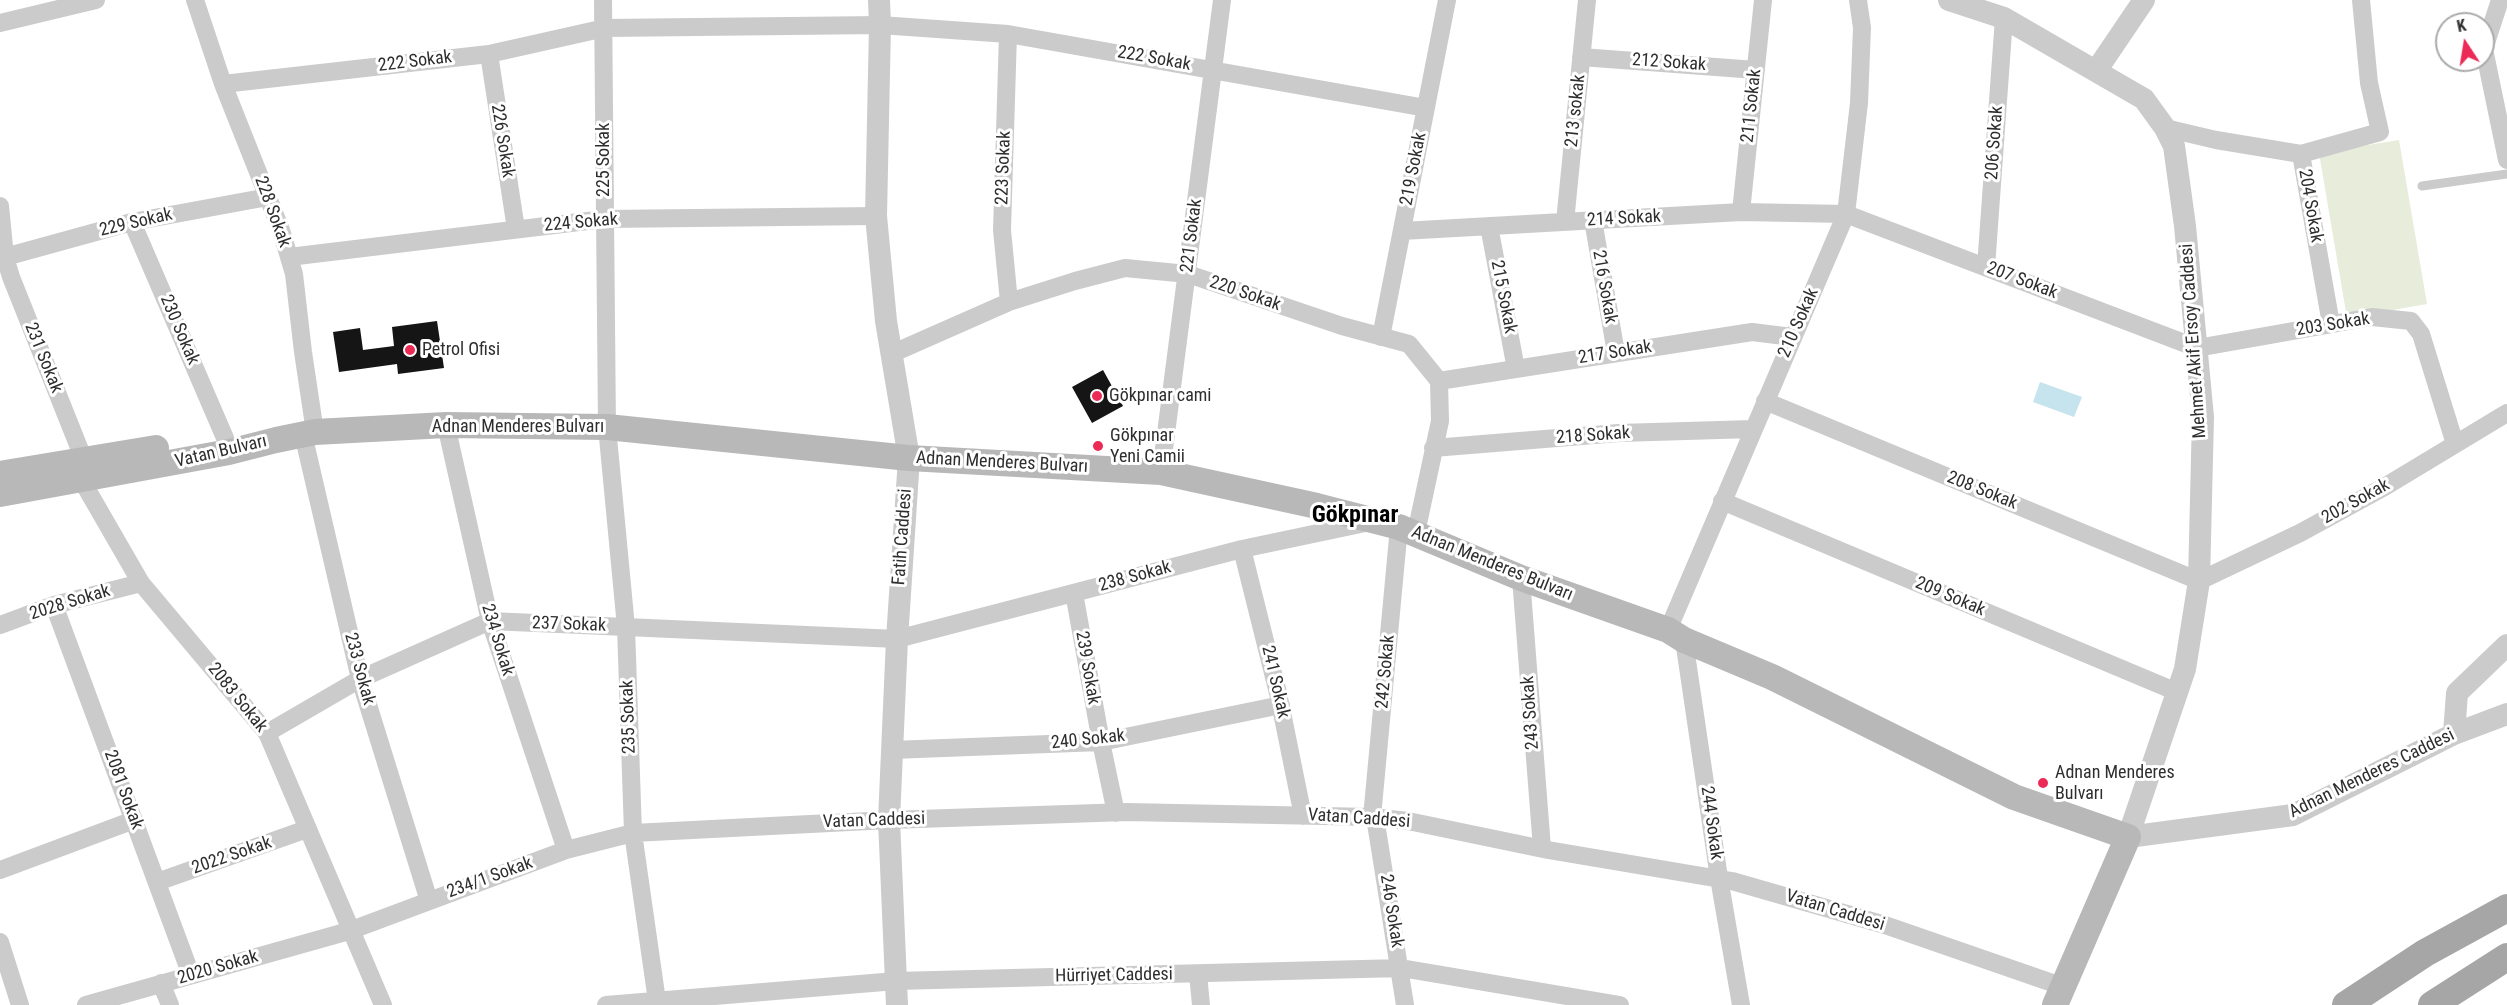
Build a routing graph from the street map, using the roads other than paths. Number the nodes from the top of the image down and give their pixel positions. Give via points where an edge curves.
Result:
1 (96, 0) edge
2 (195, 0) edge
3 (603, 0) edge
4 (879, 0) edge
5 (1222, 0) edge
6 (1446, 0) edge
7 (1587, 0) edge
8 (1763, 0) edge
9 (1858, 0) edge
10 (1949, 0) edge
11 (2144, 0) edge
12 (2361, 0) edge
13 (2500, 0) edge
14 (2004, 18) junction
15 (0, 23) edge
16 (880, 25) junction
17 (605, 28) junction
18 (1008, 34) junction
19 (489, 54) junction
20 (1581, 57) junction
21 (1213, 69) junction
22 (1756, 70) junction
23 (2096, 71) junction
24 (223, 84) junction
25 (1426, 108) junction
26 (2165, 128) junction
27 (2301, 154) junction
28 (2507, 160) edge
29 (2507, 174) edge
30 (2422, 186) dead end
31 (268, 197) junction
32 (0, 207) edge
33 (1741, 212) junction
34 (1846, 214) junction
35 (876, 216) junction
36 (604, 219) junction
37 (1593, 220) junction
38 (132, 222) junction
39 (1564, 222) junction
40 (1489, 226) junction
41 (516, 229) junction
42 (1402, 231) junction
43 (5, 257) junction
44 (289, 257) junction
45 (1986, 267) junction
46 (1188, 274) junction
47 (5, 278) edge
48 (1009, 302) junction
49 (2331, 324) junction
50 (1381, 337) junction
51 (1792, 338) junction
52 (2197, 348) junction
53 (1616, 353) junction
54 (891, 354) junction
55 (1516, 369) junction
56 (1439, 381) junction
57 (1765, 401) junction
58 (2507, 413) edge
59 (446, 425) junction
60 (607, 427) junction
61 (1753, 429) junction
62 (309, 433) junction
63 (225, 438) junction
64 (276, 440) junction
65 (2455, 444) junction
66 (1433, 447) junction
67 (909, 458) junction
68 (82, 470) junction
69 (1161, 472) junction
70 (0, 474) edge
71 (0, 494) edge
72 (1722, 501) junction
73 (1375, 521) junction
74 (1408, 530) junction
75 (1242, 549) junction
76 (1521, 578) junction
77 (2199, 580) junction
78 (141, 583) junction
79 (1074, 593) junction
80 (54, 605) junction
81 (490, 621) junction
82 (0, 625) edge
83 (626, 627) junction
84 (1676, 635) junction
85 (897, 639) junction
86 (2507, 645) edge
87 (360, 679) junction
88 (2177, 692) junction
89 (1281, 705) junction
90 (2507, 714) edge
91 (267, 733) junction
92 (2454, 734) junction
93 (1101, 742) junction
94 (892, 750) junction
95 (1116, 813) junction
96 (1303, 816) junction
97 (1374, 817) junction
98 (134, 820) junction
99 (889, 820) junction
100 (307, 829) junction
101 (633, 833) junction
102 (2128, 837) junction
103 (1542, 848) junction
104 (566, 850) junction
105 (0, 870) edge
106 (1719, 878) junction
107 (157, 882) junction
108 (429, 901) junction
109 (2507, 908) edge
110 (350, 931) junction
111 (0, 942) edge
112 (2507, 957) edge
113 (1401, 968) junction
114 (1198, 974) junction
115 (191, 975) junction
116 (896, 981) junction
117 (161, 983) junction
118 (2059, 996) edge
119 (659, 1003) edge
120 (20, 1005) edge
121 (86, 1005) edge
122 (170, 1005) edge
123 (383, 1005) edge
124 (606, 1005) edge
125 (897, 1005) edge
126 (1201, 1005) edge
127 (1405, 1005) edge
128 (1620, 1005) edge
129 (1741, 1005) edge
130 (2346, 1005) edge
131 (2432, 1005) edge

1 - 15 street
2 - 24 street, 228 Sokak
3 - 17 street, 225 Sokak
4 - 16 street, Fatih Caddesi
5 - 21 street, 221 Sokak
6 - 25 street, 219 Sokak
7 - 20 street, 213 sokak
8 - 22 street, 211 Sokak
9 - 34 street, 210 Sokak via 1862,28 1859,103
10 - 14 street, Mehmet Akif Ersoy Caddesi
11 - 23 street
12 - 27 street via 2369,83 2380,132
13 - 28 street via 2484,49
14 - 23 street, Mehmet Akif Ersoy Caddesi
14 - 45 street, 206 Sokak
16 - 17 street, 222 Sokak
16 - 18 street, 222 Sokak
16 - 35 street, Fatih Caddesi
17 - 19 street, 222 Sokak
17 - 36 street, 225 Sokak
18 - 21 street, 222 Sokak
18 - 48 street, 223 Sokak via 1002,230
19 - 24 street, 222 Sokak
19 - 41 street, 226 Sokak
20 - 22 street, 212 Sokak
20 - 39 street, 213 sokak
21 - 25 street, 222 Sokak
21 - 46 street, 221 Sokak
22 - 33 street, 211 Sokak
23 - 26 street, Mehmet Akif Ersoy Caddesi via 2144,99
24 - 31 street, 228 Sokak
25 - 42 street, 219 Sokak
26 - 27 street, 204 Sokak
26 - 52 street, Mehmet Akif Ersoy Caddesi via 2174,147 2186,226
27 - 49 street, 204 Sokak
29 - 30 lane
31 - 38 street, 229 Sokak
31 - 44 street, 228 Sokak
32 - 43 street, 231 Sokak
33 - 34 street, 214 Sokak
33 - 37 street, 214 Sokak
34 - 45 street, 207 Sokak
34 - 51 street, 210 Sokak
35 - 36 street, 224 Sokak
35 - 54 street, Fatih Caddesi
36 - 41 street, 224 Sokak
36 - 60 street, 225 Sokak
37 - 39 street, 214 Sokak
37 - 53 street, 216 Sokak
38 - 43 street, 229 Sokak
38 - 63 street, 230 Sokak
39 - 40 street, 214 Sokak
40 - 42 street, 214 Sokak
40 - 55 street, 215 Sokak
41 - 44 street, 224 Sokak
42 - 50 street, 219 Sokak
43 - 47 street, 231 Sokak
44 - 62 street, 228 Sokak via 303,352
45 - 52 street, 207 Sokak
46 - 48 street, 220 Sokak via 1125,268
46 - 50 street, 220 Sokak
46 - 69 street, 221 Sokak
47 - 68 street, 231 Sokak
48 - 54 street, 220 Sokak
49 - 52 street, 203 Sokak
49 - 65 street, 203 Sokak via 2372,317 2412,321 2421,334
50 - 56 street, 220 Sokak via 1409,344
51 - 53 street, 217 Sokak via 1752,332
51 - 57 street, 210 Sokak
52 - 77 street, Mehmet Akif Ersoy Caddesi via 2203,417
53 - 55 street, 217 Sokak
54 - 67 street, Fatih Caddesi
55 - 56 street, 217 Sokak
56 - 66 street via 1440,421
57 - 61 street, 210 Sokak
57 - 77 street, 208 Sokak
58 - 65 street, 202 Sokak
59 - 60 main road, Adnan Menderes Bulvarı
59 - 62 main road, Adnan Menderes Bulvarı
59 - 81 street, 234 Sokak
60 - 67 main road, Adnan Menderes Bulvarı
60 - 83 street, 235 Sokak
61 - 66 street, 218 Sokak
61 - 72 street, 210 Sokak
62 - 64 main road, Adnan Menderes Bulvarı
62 - 87 street, 233 Sokak
63 - 64 main road, Vatan Bulvarı
63 - 68 main road, Vatan Bulvarı
64 - 68 main road, Vatan Bulvarı via 229,452
65 - 77 street, 202 Sokak via 2300,533
66 - 74 street
67 - 69 main road, Adnan Menderes Bulvarı
67 - 85 street, Fatih Caddesi
68 - 70 main road, Vatan Bulvarı
68 - 71 main road, Vatan Bulvarı
68 - 78 street, 2083 Sokak
69 - 73 main road, Adnan Menderes Bulvarı
72 - 84 street, 210 Sokak
72 - 88 street, 209 Sokak
73 - 74 main road, Adnan Menderes Bulvarı
73 - 75 street, 238 Sokak
74 - 76 main road, Adnan Menderes Bulvarı
74 - 97 street, 242 Sokak
75 - 79 street, 238 Sokak
75 - 89 street, 241 Sokak
76 - 84 main road, Adnan Menderes Bulvarı
76 - 103 street, 243 Sokak
77 - 88 street, Mehmet Akif Ersoy Caddesi via 2185,669
78 - 80 street, 2028 Sokak
78 - 91 street, 2083 Sokak
79 - 85 street, 238 Sokak
79 - 93 street, 239 Sokak
80 - 82 street, 2028 Sokak
80 - 98 street, 2081 Sokak
81 - 83 street, 237 Sokak
81 - 87 street, 237 Sokak
81 - 104 street, 234 Sokak
83 - 85 street, 237 Sokak
83 - 101 street, 235 Sokak
84 - 102 main road, Adnan Menderes Bulvarı via 1772,677 2014,797
84 - 106 street, 244 Sokak
85 - 94 street, Fatih Caddesi
86 - 92 street via 2457,693
87 - 91 street, 237 Sokak
87 - 108 street, 233 Sokak
88 - 102 street, Mehmet Akif Ersoy Caddesi
89 - 93 street, 240 Sokak
89 - 96 street, 241 Sokak
90 - 92 street, Adnan Menderes Caddesi
91 - 100 street, 2083 Sokak
92 - 102 street, Adnan Menderes Caddesi via 2293,815
93 - 94 street, 240 Sokak
93 - 95 street, 239 Sokak
94 - 99 street, Fatih Caddesi
95 - 96 street, Vatan Caddesi
95 - 99 street, Vatan Caddesi
96 - 97 street, Vatan Caddesi
97 - 103 street, Vatan Caddesi
97 - 113 street, 246 Sokak
98 - 105 street
98 - 107 street, 2081 Sokak
99 - 101 street, Vatan Caddesi
99 - 116 street, Fatih Caddesi
100 - 107 street, 2022 Sokak
100 - 110 street, 2083 Sokak
101 - 104 street, 234/1 Sokak
101 - 119 street, 235 Sokak
102 - 118 main road
103 - 106 street, Vatan Caddesi
104 - 108 street, 234/1 Sokak
106 - 118 street, Vatan Caddesi via 1885,925
106 - 129 street, 244 Sokak
107 - 115 street, 2081 Sokak
108 - 110 street, 234/1 Sokak
109 - 130 main road via 2425,953
110 - 115 street, 2020 Sokak
110 - 123 street, 2083 Sokak
111 - 120 street
112 - 131 main road
113 - 114 street, Hürriyet Caddesi
113 - 127 street, 246 Sokak
113 - 128 street, Hürriyet Caddesi
114 - 116 street, Hürriyet Caddesi
114 - 126 street
115 - 117 street, 2020 Sokak
116 - 119 street, Hürriyet Caddesi
116 - 125 street, Fatih Caddesi
117 - 121 street, 2020 Sokak
117 - 122 street
119 - 124 street, Hürriyet Caddesi

